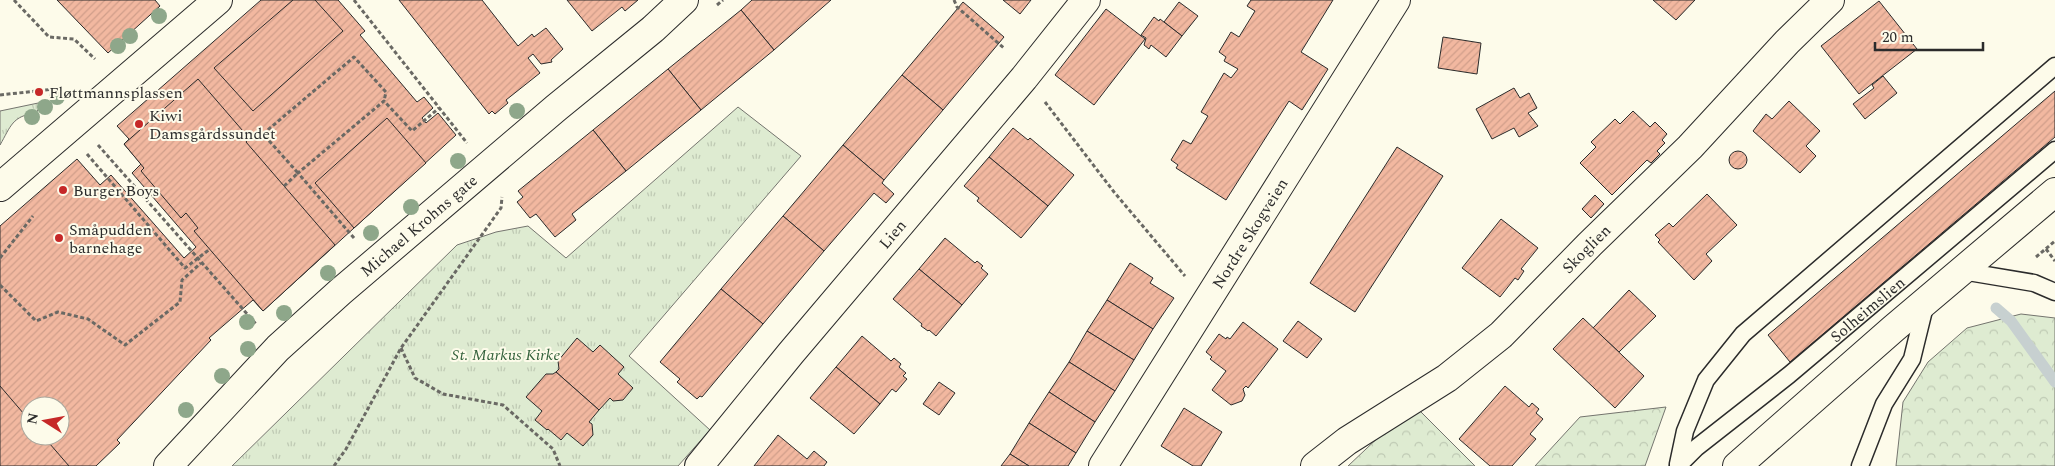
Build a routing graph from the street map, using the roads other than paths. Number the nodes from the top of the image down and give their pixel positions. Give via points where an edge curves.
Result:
1 (218, 0) edge
2 (684, 0) edge
3 (1086, 0) edge
4 (1396, 0) edge
5 (1830, 0) edge
6 (2055, 66) edge
7 (2055, 150) edge
8 (0, 187) edge
9 (2055, 192) edge
10 (1962, 271) junction
11 (2055, 292) edge
12 (1926, 302) junction
13 (1678, 465) edge
14 (168, 466) edge
15 (699, 466) edge
16 (1103, 466) edge
17 (1315, 466) edge
18 (1737, 466) edge
19 (1860, 466) edge

1 - 8 street
2 - 14 street, Michael Krohns gate via 340,292 278,348
3 - 15 street, Lien
4 - 16 street, Nordre Skogveien
5 - 17 street, Skoglien via 1690,147 1501,335 1447,378 1347,441
6 - 13 lane via 1743,334 1706,380 1685,431
7 - 13 lane, Solheimslien
9 - 10 street, Solheimslien
10 - 11 lane via 2034,283
10 - 12 street, Solheimslien
12 - 18 street, Solheimslien
12 - 19 lane via 1912,359 1884,404

